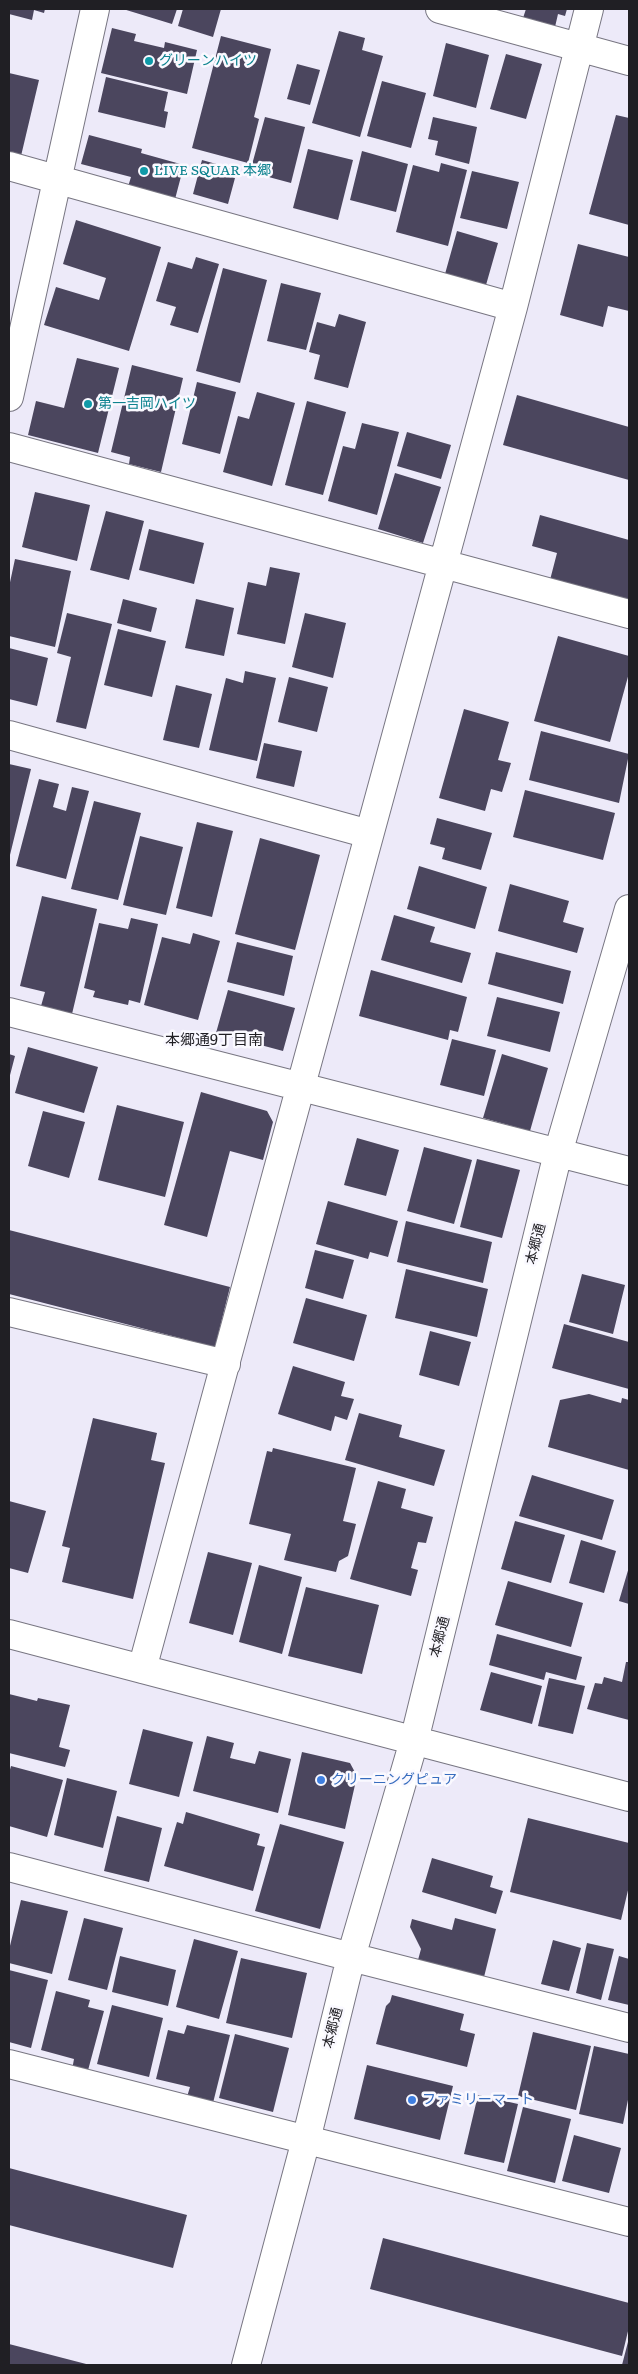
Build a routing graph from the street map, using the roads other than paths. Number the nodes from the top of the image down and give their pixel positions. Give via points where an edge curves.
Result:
1 (95, 9) edge
2 (440, 9) edge
3 (589, 9) edge
4 (579, 47) junction
5 (629, 62) edge
6 (9, 166) edge
7 (58, 180) junction
8 (512, 307) junction
9 (9, 397) edge
10 (9, 448) edge
11 (442, 564) junction
12 (629, 614) edge
13 (9, 735) edge
14 (368, 834) junction
15 (629, 909) edge
16 (9, 1012) edge
17 (302, 1087) junction
18 (558, 1153) junction
19 (629, 1171) edge
20 (9, 1312) edge
21 (226, 1364) junction
22 (9, 1634) edge
23 (142, 1668) junction
24 (414, 1741) junction
25 (629, 1797) edge
26 (9, 1866) edge
27 (351, 1957) junction
28 (629, 2028) edge
29 (9, 2064) edge
30 (306, 2140) junction
31 (629, 2222) edge
32 (246, 2365) edge

1 - 7 street
2 - 4 street
3 - 4 street
4 - 5 street
4 - 8 street
6 - 7 street
7 - 8 street
7 - 9 street
8 - 11 street
10 - 11 street
11 - 12 street
11 - 14 street
13 - 14 street
14 - 17 street
15 - 18 street, 本郷通
16 - 17 street
17 - 18 street
17 - 21 street
18 - 19 street
18 - 24 street, 本郷通
20 - 21 street
21 - 23 street
22 - 23 street
23 - 24 street
24 - 25 street
24 - 27 street, 本郷通
26 - 27 street
27 - 28 street
27 - 30 street, 本郷通
29 - 30 street
30 - 31 street
30 - 32 street, 本郷通

